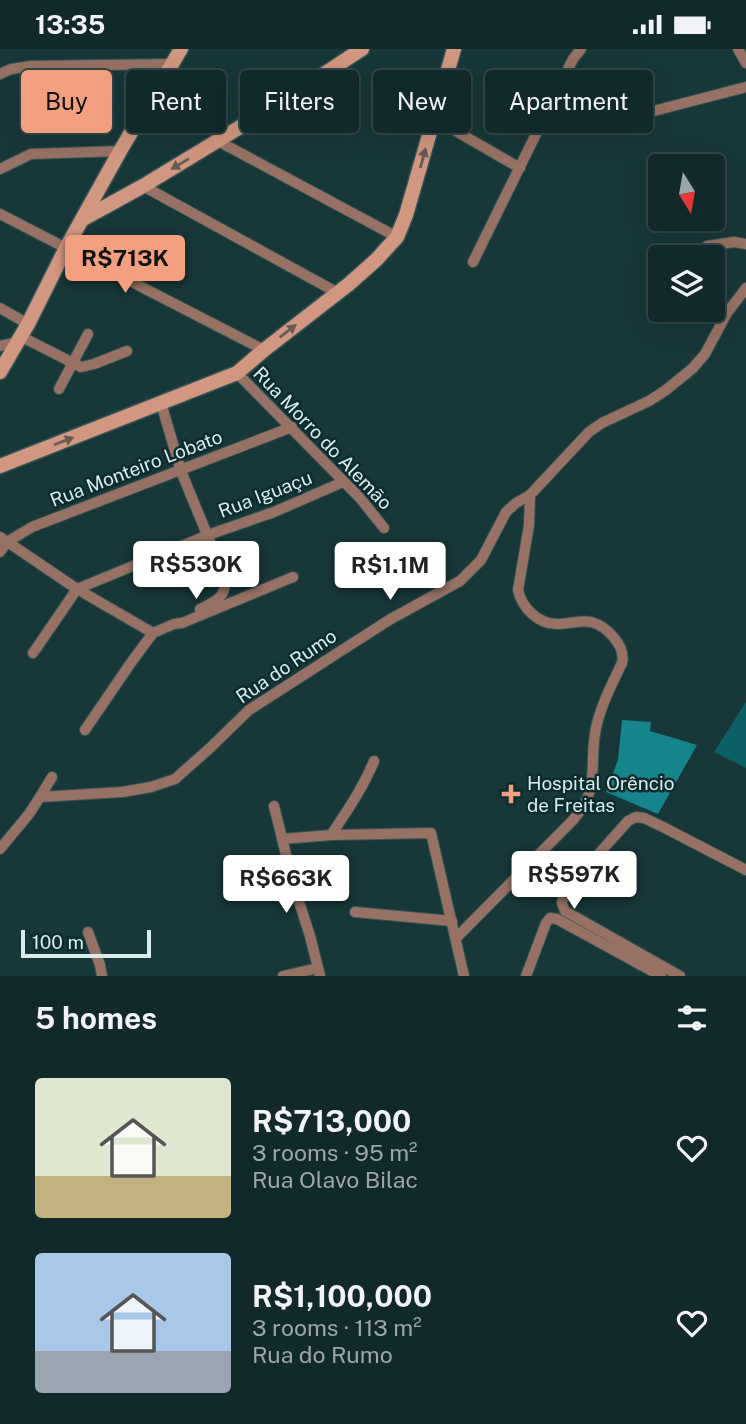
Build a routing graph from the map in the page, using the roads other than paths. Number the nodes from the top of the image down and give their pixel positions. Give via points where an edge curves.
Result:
1 (181, 49) edge
2 (362, 49) edge
3 (454, 49) edge
4 (581, 49) edge
5 (738, 49) edge
6 (746, 63) edge
7 (172, 64) junction
8 (448, 70) edge
9 (0, 74) edge
10 (744, 87) edge
11 (653, 111) edge
12 (429, 133) edge
13 (459, 133) edge
14 (218, 141) junction
15 (120, 151) junction
16 (520, 168) junction
17 (0, 169) edge
18 (143, 186) junction
19 (0, 214) edge
20 (83, 219) junction
21 (397, 237) junction
22 (746, 244) edge
23 (714, 245) edge
24 (66, 248) junction
25 (473, 262) dead end
26 (746, 288) edge
27 (338, 293) junction
28 (0, 308) edge
29 (22, 334) junction
30 (88, 334) dead end
31 (0, 346) edge
32 (264, 350) junction
33 (127, 351) dead end
34 (72, 363) junction
35 (0, 372) edge
36 (237, 373) junction
37 (60, 389) dead end
38 (161, 403) junction
39 (292, 427) junction
40 (0, 466) edge
41 (181, 471) junction
42 (344, 482) junction
43 (530, 495) junction
44 (384, 528) dead end
45 (208, 535) junction
46 (4, 540) edge
47 (0, 552) edge
48 (293, 577) dead end
49 (77, 589) junction
50 (174, 624) junction
51 (153, 633) junction
52 (33, 653) dead end
53 (85, 730) dead end
54 (374, 761) dead end
55 (52, 777) dead end
56 (40, 797) junction
57 (274, 806) dead end
58 (331, 835) junction
59 (282, 839) junction
60 (0, 849) edge
61 (746, 870) edge
62 (355, 912) dead end
63 (452, 921) junction
64 (88, 932) dead end
65 (456, 938) junction
66 (319, 972) edge
67 (102, 976) edge
68 (283, 976) edge
69 (464, 976) edge
70 (526, 976) edge
71 (661, 976) edge
72 (680, 976) edge

1 - 7 main road
2 - 14 main road
3 - 8 main road
4 - 16 street
5 - 6 street
7 - 9 street via 24,66
7 - 15 main road
10 - 11 street
21 -> 12 main road
13 - 16 street
14 -> 18 main road
14 - 21 street
15 - 17 street via 31,154
15 - 20 main road
16 - 25 street
18 - 20 main road
18 - 27 street
19 - 24 street
20 - 24 main road
21 - 27 main road
22 - 23 street
24 - 29 main road
24 - 32 street
26 - 43 street, Rua do Rumo via 693,368 649,401 589,432
32 -> 27 main road
28 - 29 street
29 - 31 street
29 - 34 street
29 - 35 main road
30 - 34 street
32 - 36 main road
33 - 34 street via 86,366
34 - 37 street
36 - 38 main road
36 - 39 street, Rua Morro do Alemão
40 -> 38 main road
38 - 41 street
39 - 41 street, Rua Monteiro Lobato
39 - 42 street, Rua Morro do Alemão
41 - 45 street
41 - 46 street, Rua Monteiro Lobato
42 - 44 street, Rua Morro do Alemão
42 - 45 street, Rua Iguaçu
43 - 56 street, Rua do Rumo via 506,512 481,560 460,581 389,620 249,710 175,779 122,792
43 - 65 street via 517,590 520,598 530,612 547,622 597,624 614,637 624,656 601,707 592,785 585,805
45 - 49 street, Rua Iguaçu
45 - 50 street via 226,586 211,604
46 - 47 street, Rua Monteiro Lobato
46 - 49 street
48 - 50 street
49 - 51 street
49 - 52 street
50 - 51 street
51 - 53 street
54 - 58 street
55 - 56 street
56 - 60 street
57 - 59 street
58 - 59 street
58 - 63 street via 431,833
59 - 66 street
61 - 72 street via 636,817 577,872 565,891 565,911
62 - 63 street
63 - 65 street
64 - 67 street
65 - 69 street
66 - 68 street
70 - 71 street via 550,918

